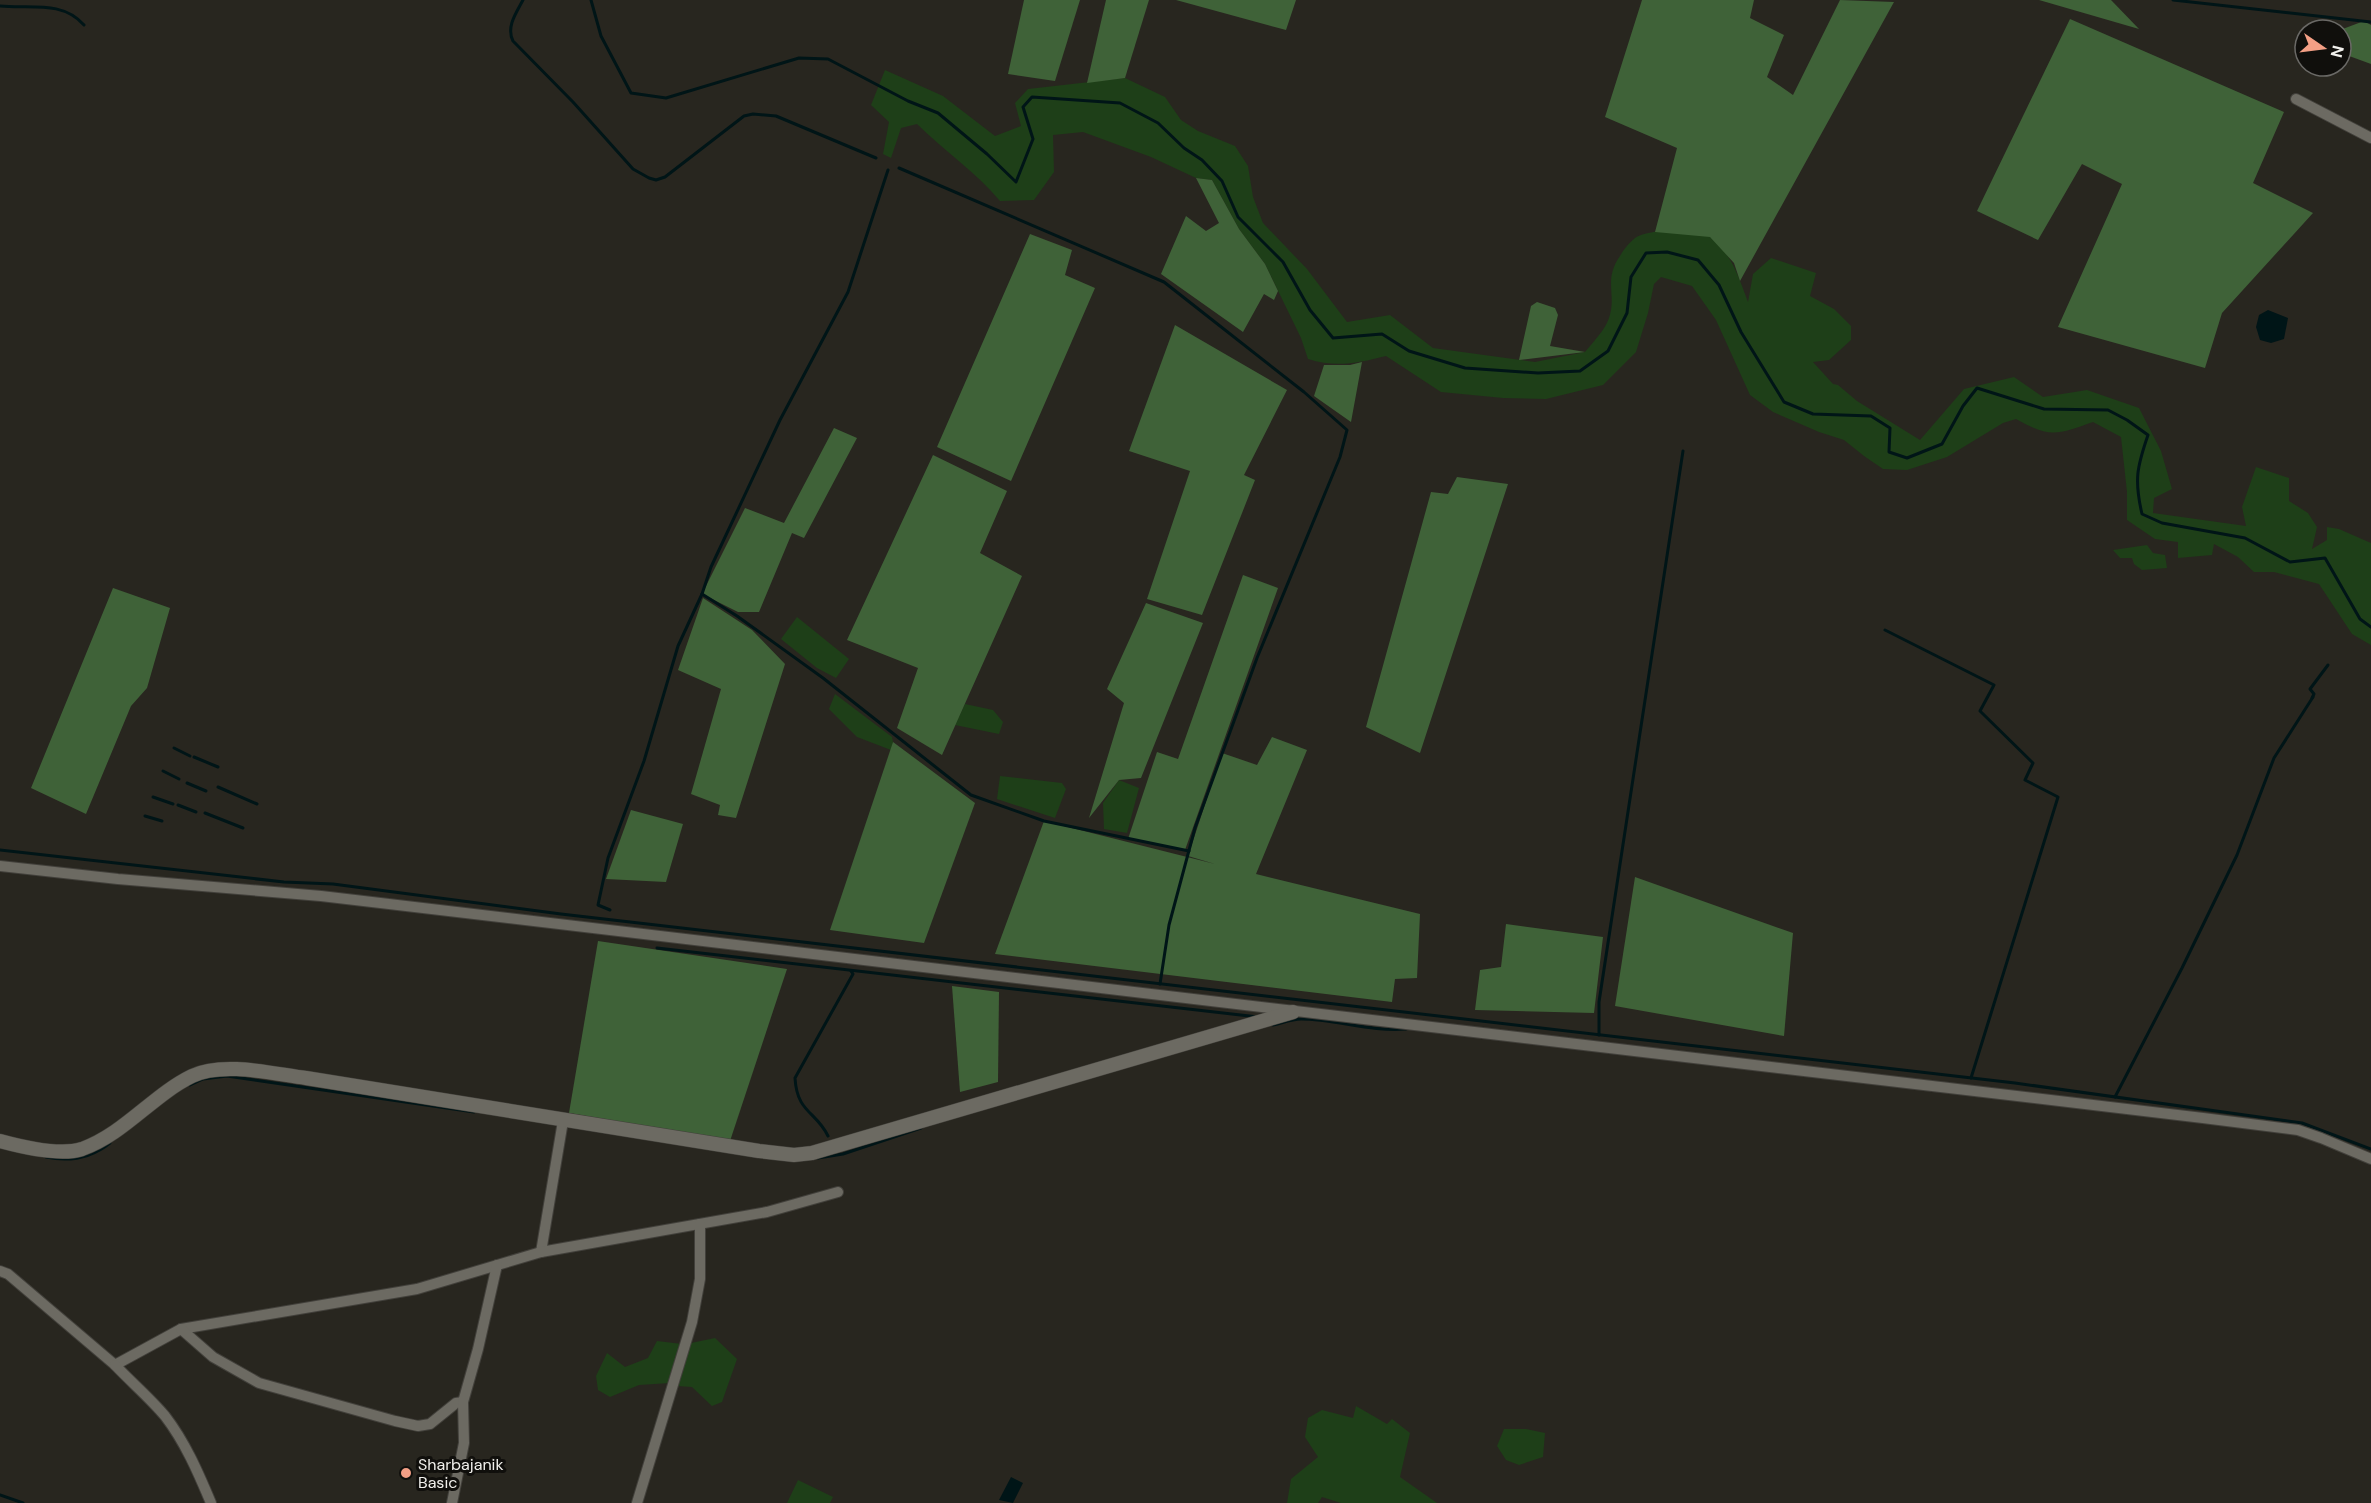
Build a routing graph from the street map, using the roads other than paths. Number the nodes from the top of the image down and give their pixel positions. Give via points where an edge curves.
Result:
1 (2296, 99) dead end
2 (2371, 138) edge
3 (0, 866) edge
4 (1293, 1012) junction
5 (563, 1120) junction
6 (0, 1141) edge
7 (2371, 1159) edge
8 (838, 1192) dead end
9 (700, 1224) junction
10 (541, 1252) junction
11 (497, 1265) junction
12 (0, 1271) edge
13 (181, 1329) junction
14 (115, 1365) junction
15 (463, 1401) junction
16 (211, 1503) edge
17 (452, 1503) edge
18 (637, 1503) edge

1 - 2 street
3 - 4 street via 321,896
4 - 5 street via 812,1153 759,1151
4 - 7 street via 2298,1130
5 - 6 street via 306,1077 216,1070 193,1075 110,1135 80,1149 55,1151
5 - 10 street
8 - 9 street via 767,1212
9 - 10 street
9 - 18 street via 700,1279 692,1322
10 - 11 street
11 - 13 street via 417,1289
11 - 15 street
12 - 14 street
13 - 14 street
13 - 15 street via 213,1358 259,1383 395,1421 418,1426 430,1424
14 - 16 street via 175,1430
15 - 17 street via 463,1453

